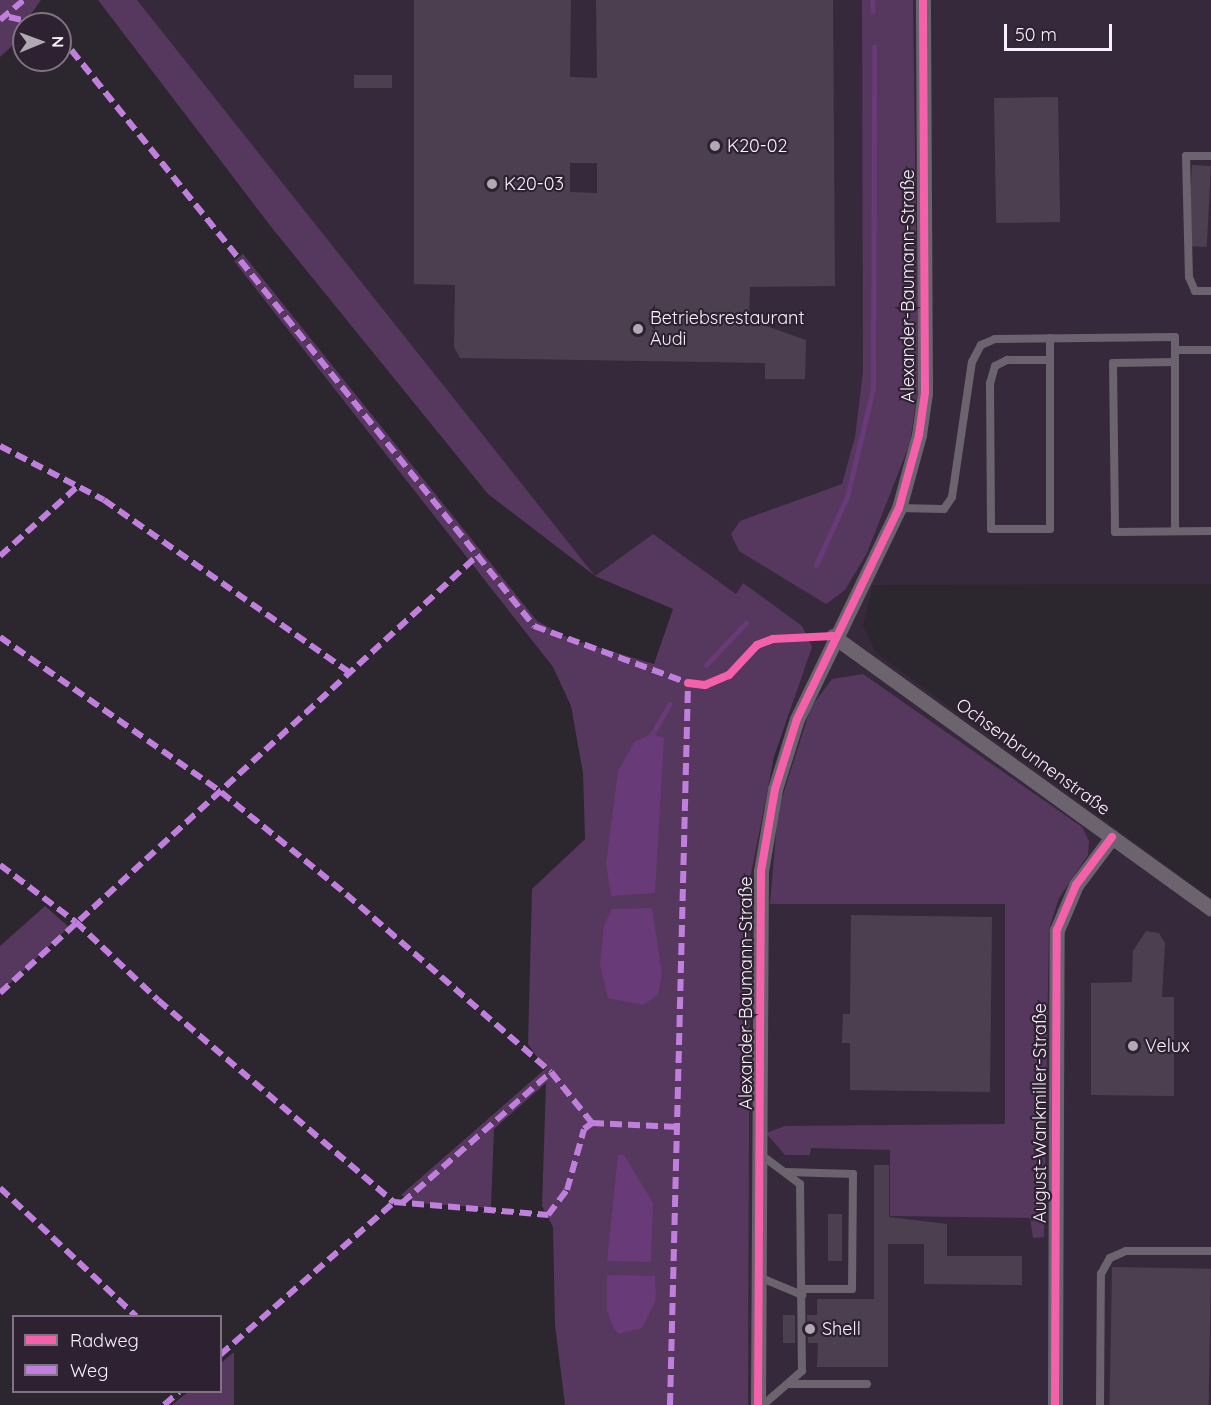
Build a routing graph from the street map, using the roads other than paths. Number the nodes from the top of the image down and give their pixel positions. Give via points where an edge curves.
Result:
1 (923, 0) edge
2 (1211, 156) edge
3 (1211, 291) edge
4 (1050, 338) junction
5 (1175, 350) junction
6 (1211, 350) edge
7 (1050, 360) junction
8 (1175, 362) junction
9 (899, 508) junction
10 (1175, 531) junction
11 (1211, 531) edge
12 (833, 636) junction
13 (1112, 837) junction
14 (1211, 909) edge
15 (760, 1154) junction
16 (784, 1172) junction
17 (1211, 1251) edge
18 (759, 1277) junction
19 (801, 1292) junction
20 (787, 1384) junction
21 (867, 1384) dead end
22 (760, 1405) edge
23 (1055, 1405) edge
24 (1100, 1405) edge

1 - 9 street, Alexander-Baumann-Straße via 925,393 913,467
2 - 3 lane via 1186,156 1189,277 1195,291
4 - 5 lane via 1175,337
4 - 7 lane
4 - 9 lane via 995,339 981,345 972,362 952,497 944,509
5 - 6 lane
5 - 8 lane
7 - 7 lane via 1050,530 991,529 990,383 995,366 1007,360
8 - 10 lane
8 - 10 lane via 1113,363 1115,532
9 - 12 street, Alexander-Baumann-Straße
10 - 11 lane
12 - 13 street, Ochsenbrunnenstraße
12 - 15 street, Alexander-Baumann-Straße via 797,719 778,779 761,871
13 - 14 street, Ochsenbrunnenstraße
13 - 23 street, August-Wankmiller-Straße via 1076,885 1057,930
15 - 16 lane
15 - 18 street, Alexander-Baumann-Straße
16 - 19 lane via 800,1184
16 - 19 lane via 853,1174 852,1289
17 - 24 lane via 1126,1251 1110,1258 1101,1274
18 - 19 lane
18 - 22 street, Alexander-Baumann-Straße
19 - 20 lane via 802,1371
20 - 21 lane
20 - 22 lane

